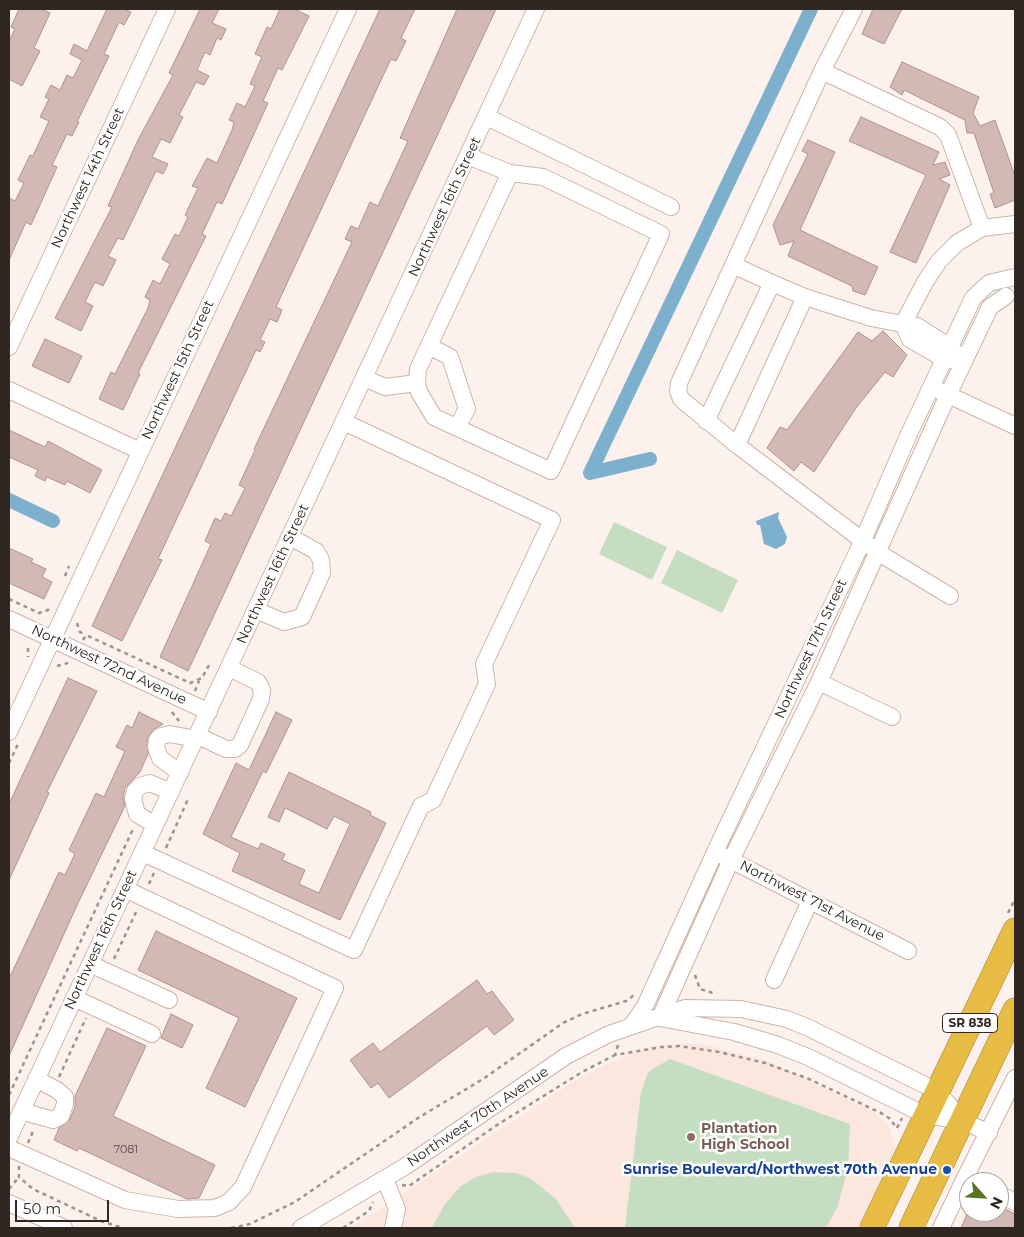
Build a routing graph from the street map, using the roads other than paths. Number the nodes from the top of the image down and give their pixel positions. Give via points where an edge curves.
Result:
1 (167, 9) edge
2 (348, 9) edge
3 (536, 9) edge
4 (854, 9) edge
5 (822, 71) junction
6 (486, 117) junction
7 (468, 156) junction
8 (510, 173) junction
9 (671, 207) dead end
10 (1015, 224) edge
11 (982, 228) junction
12 (732, 265) junction
13 (1015, 277) edge
14 (998, 280) junction
15 (772, 283) junction
16 (1011, 296) edge
17 (805, 297) junction
18 (903, 324) junction
19 (429, 346) junction
20 (9, 347) edge
21 (947, 353) junction
22 (964, 361) junction
23 (364, 378) junction
24 (417, 383) junction
25 (931, 387) junction
26 (9, 390) edge
27 (948, 395) junction
28 (706, 421) junction
29 (344, 422) junction
30 (1015, 426) edge
31 (457, 427) junction
32 (908, 436) junction
33 (926, 444) junction
34 (738, 445) junction
35 (140, 451) junction
36 (290, 538) junction
37 (863, 540) junction
38 (879, 553) junction
39 (950, 596) dead end
40 (256, 610) junction
41 (9, 619) edge
42 (48, 646) junction
43 (229, 668) junction
44 (819, 682) junction
45 (208, 712) junction
46 (892, 717) dead end
47 (9, 732) edge
48 (197, 737) junction
49 (180, 773) junction
50 (171, 792) junction
51 (155, 825) junction
52 (715, 852) junction
53 (142, 853) junction
54 (731, 860) junction
55 (125, 889) junction
56 (810, 901) junction
57 (1015, 930) edge
58 (908, 951) dead end
59 (90, 964) junction
60 (774, 980) dead end
61 (74, 998) junction
62 (169, 1000) dead end
63 (1015, 1010) edge
64 (660, 1018) junction
65 (628, 1027) junction
66 (152, 1034) dead end
67 (1015, 1078) edge
68 (36, 1080) junction
69 (937, 1091) junction
70 (21, 1111) junction
71 (925, 1115) junction
72 (963, 1121) junction
73 (988, 1133) junction
74 (9, 1138) edge
75 (16, 1151) edge
76 (972, 1172) edge
77 (387, 1183) junction
78 (959, 1197) edge
79 (9, 1203) edge
80 (64, 1228) edge
81 (301, 1228) edge
82 (393, 1228) edge
83 (872, 1228) edge
84 (911, 1228) edge
85 (941, 1228) edge

1 - 20 street, Northwest 14th Street
2 - 35 street, Northwest 15th Street
3 - 6 street, Northwest 16th Street
4 - 5 street
5 - 11 street via 944,131
5 - 12 street
6 - 7 street, Northwest 16th Street
6 - 9 street
7 - 8 street
7 - 23 street, Northwest 16th Street
8 - 19 street
8 - 31 street via 543,176 661,234 551,470
10 - 11 street
11 - 18 street via 957,243 939,261
12 - 15 street
12 - 28 street via 679,383 681,399
13 - 14 street
14 - 16 street
14 - 21 street, Northwest 17th Street via 989,283 973,298
15 - 17 street
15 - 28 street
16 - 22 street, Northwest 17th Street via 990,308
17 - 18 street via 871,318
17 - 34 street
18 - 21 street via 917,326
19 - 24 street via 418,369
19 - 31 street via 450,357 467,410
21 - 22 street
21 - 25 street, Northwest 17th Street
22 - 27 street, Northwest 17th Street
23 - 24 street via 385,387
23 - 29 street, Northwest 16th Street
24 - 31 street via 434,417
25 - 27 street
25 - 32 street, Northwest 17th Street
26 - 35 street
27 - 30 street
27 - 33 street, Northwest 17th Street
28 - 34 street
29 - 36 street, Northwest 16th Street
29 - 53 street via 552,520 484,664 487,684 433,800 421,806 354,950
32 - 33 street
32 - 37 street, Northwest 17th Street
33 - 38 street, Northwest 17th Street
34 - 37 street
35 - 42 street, Northwest 15th Street
36 - 40 street, Northwest 16th Street
36 - 40 street via 316,552 321,560 322,573 302,617 284,622
37 - 38 street
37 - 52 street, Northwest 17th Street
38 - 39 street
38 - 44 street, Northwest 17th Street
40 - 43 street, Northwest 16th Street
41 - 42 street, Northwest 72nd Avenue
42 - 45 street, Northwest 72nd Avenue
42 - 47 street, Northwest 15th Street
43 - 45 street, Northwest 16th Street
43 - 48 street via 258,682 262,690 244,737 234,749 226,749
44 - 46 street
44 - 54 street, Northwest 17th Street
45 - 48 street, Northwest 16th Street
48 - 49 street, Northwest 16th Street
48 - 49 street via 170,734 157,740 160,758
49 - 50 street, Northwest 16th Street
50 - 51 street, Northwest 16th Street
50 - 51 street via 150,783 135,791 133,799 139,816
51 - 53 street, Northwest 16th Street
52 - 54 street, Northwest 71st Avenue
52 - 65 street, Northwest 17th Street via 651,994
53 - 55 street, Northwest 16th Street
54 - 56 street, Northwest 71st Avenue
54 - 64 street, Northwest 17th Street
55 - 59 street, Northwest 16th Street
55 - 75 street via 336,988 243,1187 230,1202 215,1208 178,1209 125,1200
56 - 58 street, Northwest 71st Avenue
56 - 60 street
57 - 69 highway, SR 838
59 - 61 street, Northwest 16th Street
59 - 62 street
61 - 66 street
61 - 68 street, Northwest 16th Street
63 - 72 highway, SR 838
64 - 65 street, Northwest 70th Avenue
64 - 69 street, Northwest 70th Avenue via 685,1008 741,1009 787,1020 810,1028
64 - 71 street, Northwest 70th Avenue via 734,1032 778,1045
65 - 77 street, Northwest 70th Avenue via 566,1056
67 - 73 street
68 - 70 street, Northwest 16th Street
68 - 70 street via 65,1097 61,1116 53,1120
69 - 71 highway, SR 838
69 - 72 street, Northwest 70th Avenue
70 - 74 street, Northwest 16th Street
71 - 72 street, Northwest 70th Avenue
71 - 83 highway, SR 838
72 - 73 street, Northwest 70th Avenue
72 - 84 highway, SR 838
73 - 76 street
77 - 81 street, Northwest 70th Avenue
77 - 82 street via 397,1209
78 - 85 street
79 - 80 street

